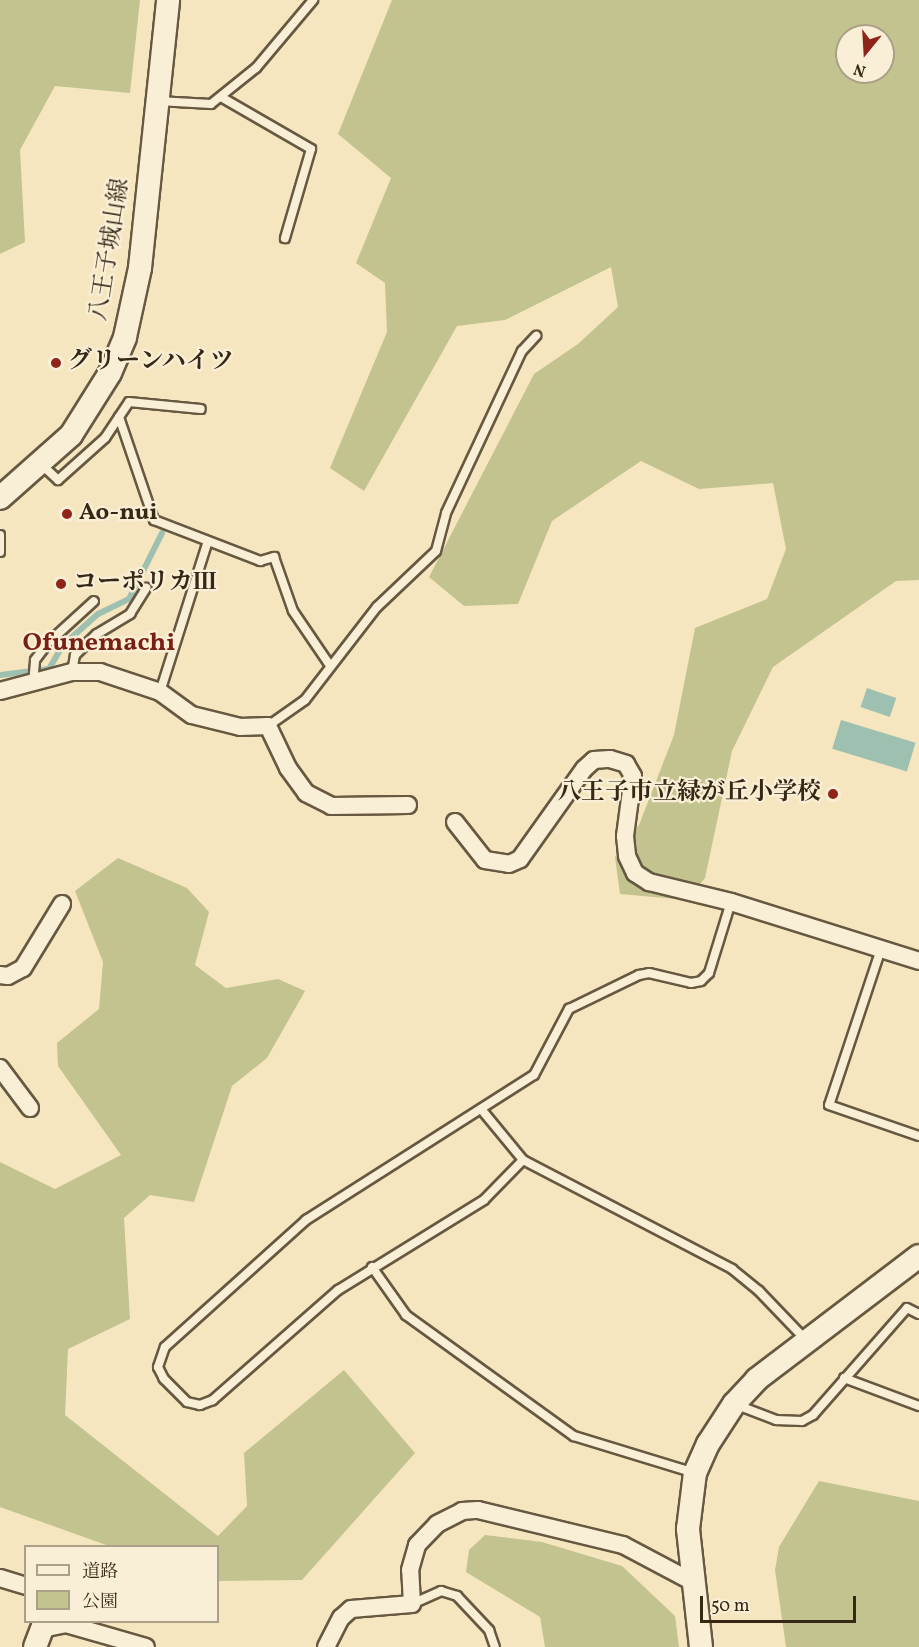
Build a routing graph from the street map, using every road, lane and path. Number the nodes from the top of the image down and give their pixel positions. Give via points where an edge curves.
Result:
1 (168, 0) edge
2 (313, 0) edge
3 (221, 97) junction
4 (158, 101) junction
5 (285, 238) dead end
6 (536, 336) dead end
7 (201, 409) dead end
8 (118, 417) junction
9 (42, 465) junction
10 (0, 498) edge
11 (0, 535) edge
12 (208, 541) junction
13 (0, 552) edge
14 (146, 588) dead end
15 (94, 601) dead end
16 (329, 664) junction
17 (72, 672) junction
18 (33, 684) junction
19 (0, 691) edge
20 (160, 692) junction
21 (268, 726) junction
22 (408, 805) dead end
23 (455, 822) dead end
24 (731, 902) junction
25 (62, 904) dead end
26 (881, 949) junction
27 (919, 961) edge
28 (0, 975) edge
29 (1, 1072) edge
30 (30, 1108) dead end
31 (480, 1109) junction
32 (919, 1136) edge
33 (523, 1160) junction
34 (919, 1256) edge
35 (372, 1267) junction
36 (919, 1314) edge
37 (806, 1341) junction
38 (844, 1378) junction
39 (734, 1404) junction
40 (919, 1407) edge
41 (695, 1473) junction
42 (0, 1578) edge
43 (693, 1582) junction
44 (24, 1585) edge
45 (412, 1604) junction
46 (39, 1633) edge
47 (146, 1647) edge
48 (326, 1647) edge
49 (495, 1647) edge
50 (701, 1647) edge

1 - 4 main road, 八王子城山線
2 - 3 lane via 256,68
3 - 4 lane via 211,104
3 - 5 lane via 310,149
4 - 9 main road, 八王子城山線 via 140,268 125,337 94,402 71,435
6 - 16 lane via 522,351 446,513 436,551 377,607
7 - 8 lane via 129,402
8 - 9 lane via 105,438 58,480
8 - 12 lane via 154,520
9 - 10 main road, 八王子城山線
11 - 13 lane
12 - 16 lane via 260,561 274,557 293,610
12 - 20 lane
14 - 17 lane via 130,614 97,634 75,656
15 - 18 lane via 35,660
16 - 21 lane via 304,700
17 - 18 street
17 - 20 street via 100,672
18 - 19 street
20 - 21 street via 192,715 240,727
21 - 22 street via 288,768 306,793 331,806
23 - 24 street via 485,860 509,864 520,859 584,768 594,760 610,759 626,764 633,776 625,836 627,856 635,873 663,888
24 - 26 street
24 - 31 lane via 709,974 701,981 691,983 649,973 577,1004 564,1018 534,1075
25 - 28 street via 23,968 8,976
26 - 27 street
26 - 32 lane via 829,1105
29 - 30 street
31 - 33 lane
31 - 35 lane via 306,1220 165,1347 158,1367 164,1379 187,1402 200,1405 213,1400 338,1290
33 - 35 lane via 484,1200
33 - 37 lane via 732,1269 759,1291
34 - 37 main road
35 - 41 lane via 406,1315 574,1436
36 - 38 lane via 907,1308
37 - 39 main road via 757,1379
38 - 39 lane via 813,1415 802,1421 776,1420
38 - 40 lane
39 - 41 main road
41 - 43 main road via 688,1529
42 - 44 street
43 - 45 street via 623,1545 478,1510 462,1511 437,1524 417,1545 410,1570
43 - 50 main road
45 - 48 street via 351,1609 341,1618
45 - 49 lane via 441,1591 457,1596 489,1629
46 - 47 street via 66,1624

